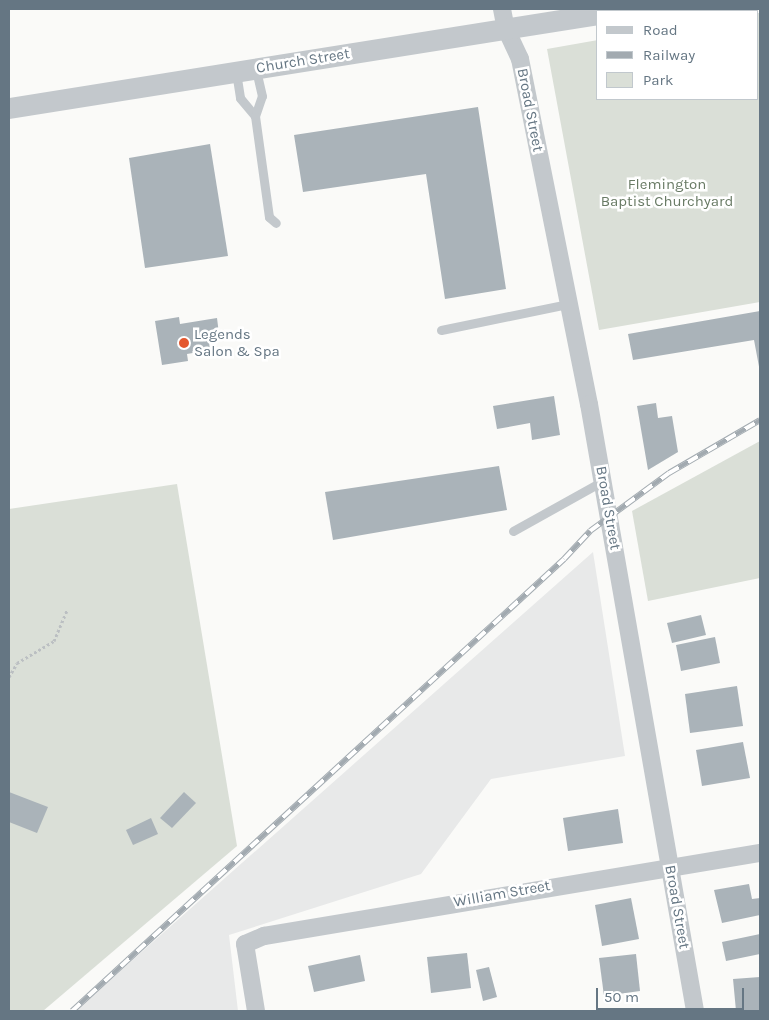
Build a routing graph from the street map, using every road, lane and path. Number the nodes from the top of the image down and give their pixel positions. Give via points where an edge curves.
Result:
1 (589, 13) edge
2 (504, 19) edge
3 (256, 69) junction
4 (236, 72) junction
5 (9, 108) edge
6 (255, 116) junction
7 (276, 223) dead end
8 (568, 304) junction
9 (441, 330) dead end
10 (603, 481) junction
11 (513, 531) dead end
12 (67, 610) dead end
13 (9, 677) edge
14 (760, 853) edge
15 (670, 866) junction
16 (256, 1011) edge
17 (695, 1011) edge

1 - 2 street, Church Street
2 - 3 street, Church Street
2 - 8 street, Broad Street via 520,59
3 - 4 street, Church Street
3 - 6 lane via 262,94
4 - 5 street, Church Street
4 - 6 lane via 240,98
6 - 7 lane via 269,217
8 - 9 lane
8 - 10 street, Broad Street
10 - 11 lane
10 - 15 street, Broad Street
12 - 13 path via 54,641 18,663
14 - 15 street, William Street
15 - 16 street, William Street via 285,931 245,944
15 - 17 street, Broad Street

